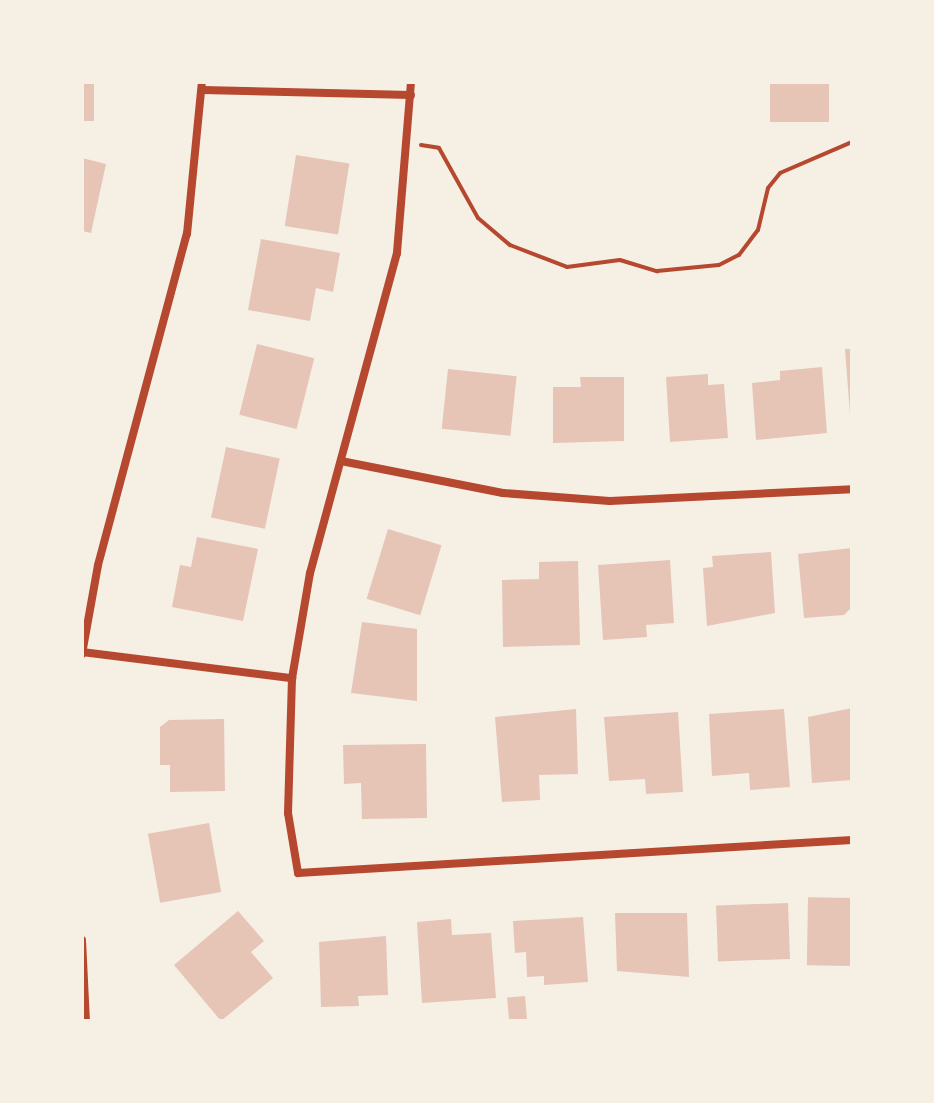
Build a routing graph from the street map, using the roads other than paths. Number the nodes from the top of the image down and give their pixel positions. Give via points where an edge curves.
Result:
1 (411, 82) edge
2 (202, 86) edge
3 (411, 95) junction
4 (341, 461) junction
5 (852, 489) edge
6 (82, 653) edge
7 (292, 678) junction
8 (852, 840) edge
9 (82, 940) edge
10 (86, 1021) edge

1 - 3 street
2 - 3 street
2 - 6 street via 187,234 98,565
3 - 4 street via 397,253
4 - 5 street via 503,493 610,501
4 - 7 street via 310,573
6 - 7 street
7 - 8 street via 288,813 298,873
9 - 10 street

